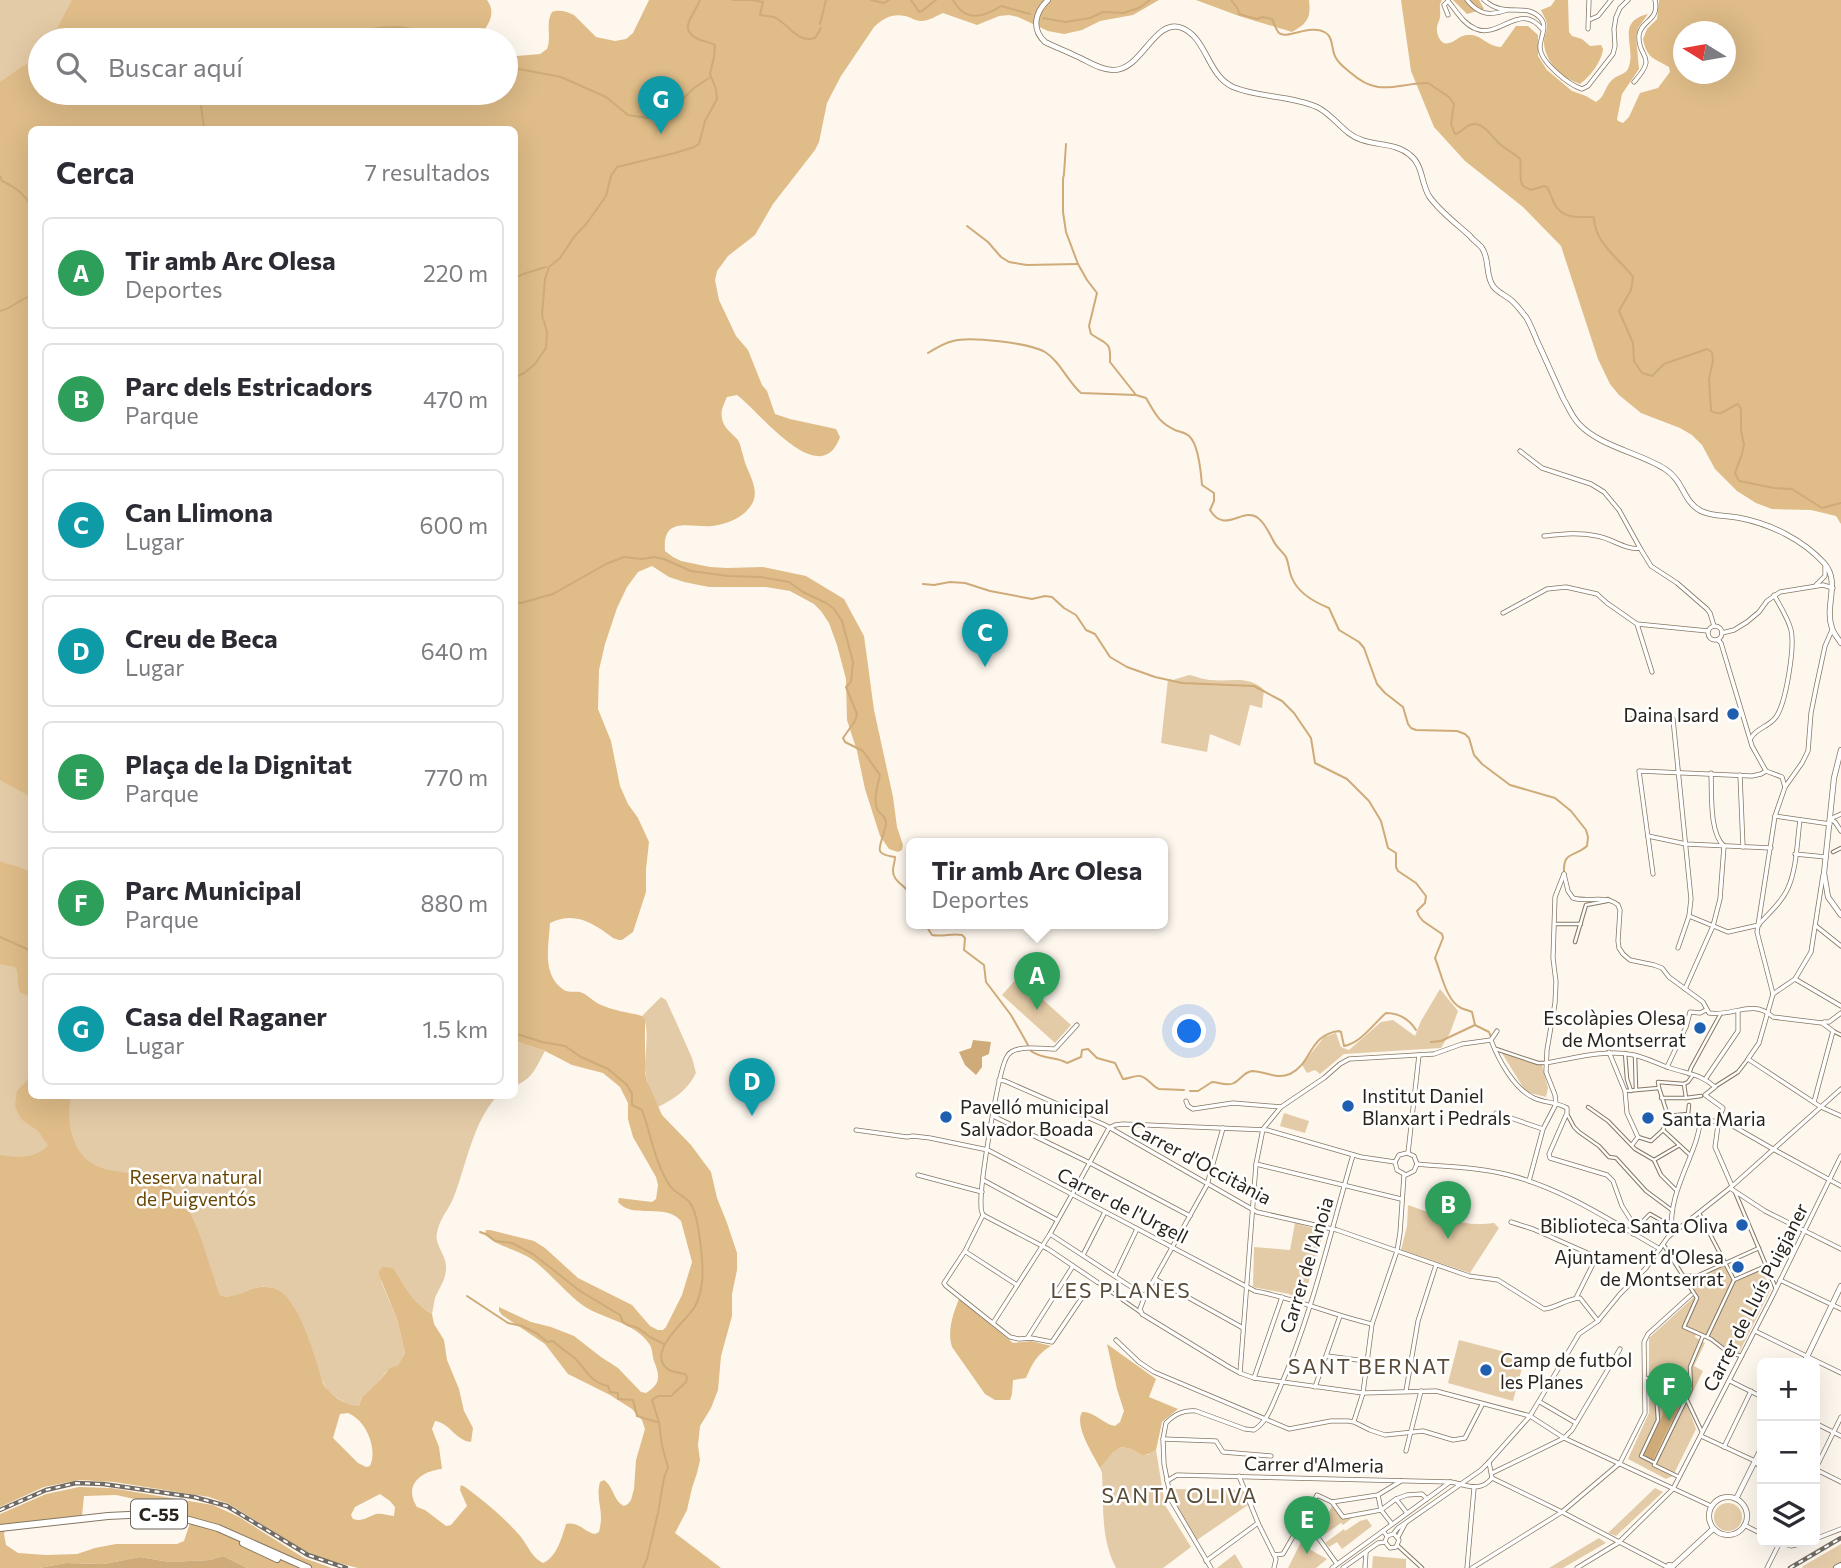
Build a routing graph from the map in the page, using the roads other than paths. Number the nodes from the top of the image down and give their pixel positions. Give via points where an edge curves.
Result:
1 (1048, 0) edge
2 (1467, 0) edge
3 (1484, 0) edge
4 (1589, 0) edge
5 (1611, 0) edge
6 (1628, 0) edge
7 (1655, 0) edge
8 (1509, 9) junction
9 (1448, 15) dead end
10 (1589, 20) junction
11 (1588, 29) dead end
12 (1543, 31) junction
13 (1634, 82) dead end
14 (1520, 451) dead end
15 (1544, 536) dead end
16 (1640, 548) junction
17 (1825, 563) junction
18 (1814, 586) junction
19 (1833, 588) junction
20 (1774, 595) junction
21 (1503, 612) dead end
22 (1637, 624) junction
23 (1714, 626) junction
24 (1708, 631) junction
25 (1832, 631) junction
26 (1722, 634) junction
27 (1718, 640) junction
28 (1841, 643) edge
29 (1652, 672) dead end
30 (1633, 719) dead end
31 (1746, 722) junction
32 (1761, 728) junction
33 (1751, 738) junction
34 (1841, 750) edge
35 (1839, 758) edge
36 (1766, 771) junction
37 (1678, 772) junction
38 (1712, 773) junction
39 (1740, 775) junction
40 (1794, 775) junction
41 (1782, 778) junction
42 (1785, 787) junction
43 (1841, 814) edge
44 (1775, 816) junction
45 (1800, 820) junction
46 (1830, 822) junction
47 (1841, 831) edge
48 (1648, 836) junction
49 (1686, 844) junction
50 (1724, 846) junction
51 (1744, 847) junction
52 (1771, 848) junction
53 (1841, 848) edge
54 (1795, 854) junction
55 (1830, 854) junction
56 (1824, 873) junction
57 (1653, 874) dead end
58 (1828, 897) junction
59 (1608, 899) junction
60 (1762, 902) junction
61 (1818, 902) junction
62 (1773, 909) junction
63 (1841, 914) edge
64 (1689, 916) junction
65 (1554, 923) junction
66 (1581, 924) junction
67 (1759, 925) junction
68 (1713, 926) junction
69 (1816, 926) junction
70 (1576, 942) dead end
71 (1841, 946) edge
72 (1678, 948) dead end
73 (1795, 979) junction
74 (1685, 989) junction
75 (1773, 995) junction
76 (1841, 1006) edge
77 (1706, 1010) junction
78 (1738, 1011) junction
79 (1768, 1012) junction
80 (1841, 1013) edge
81 (1720, 1015) junction
82 (1822, 1023) junction
83 (1077, 1025) dead end
84 (1497, 1031) dead end
85 (1833, 1031) junction
86 (1841, 1035) edge
87 (1491, 1040) junction
88 (1494, 1048) junction
89 (1609, 1052) junction
90 (1625, 1053) junction
91 (1419, 1055) junction
92 (1635, 1055) junction
93 (1748, 1059) junction
94 (1546, 1063) junction
95 (1667, 1067) junction
96 (1691, 1074) junction
97 (1706, 1078) junction
98 (999, 1080) junction
99 (1684, 1084) junction
100 (1715, 1087) junction
101 (1659, 1088) junction
102 (1841, 1089) edge
103 (1636, 1090) junction
104 (1628, 1091) junction
105 (1703, 1096) junction
106 (1661, 1097) junction
107 (1688, 1098) junction
108 (1186, 1101) dead end
109 (1814, 1102) junction
110 (1556, 1104) junction
111 (1689, 1105) dead end
112 (1282, 1107) junction
113 (1588, 1107) dead end
114 (1821, 1107) junction
115 (1496, 1113) dead end
116 (1567, 1113) junction
117 (993, 1116) junction
118 (1668, 1116) junction
119 (1841, 1116) edge
120 (1719, 1120) junction
121 (1109, 1128) junction
122 (1223, 1128) junction
123 (1263, 1129) junction
124 (1543, 1129) junction
125 (856, 1130) dead end
126 (1663, 1130) junction
127 (1638, 1137) junction
128 (1632, 1145) junction
129 (1678, 1146) junction
130 (1773, 1149) junction
131 (988, 1150) junction
132 (1408, 1153) junction
133 (1353, 1155) junction
134 (1689, 1156) junction
135 (1841, 1156) edge
136 (1654, 1160) junction
137 (1395, 1162) junction
138 (1090, 1163) junction
139 (1256, 1164) junction
140 (1417, 1164) junction
141 (918, 1175) dead end
142 (1404, 1175) junction
143 (983, 1180) junction
144 (1830, 1180) junction
145 (1529, 1181) junction
146 (1344, 1184) junction
147 (1207, 1185) junction
148 (1841, 1186) edge
149 (1732, 1188) junction
150 (1676, 1190) junction
151 (982, 1192) junction
152 (1072, 1195) junction
153 (1402, 1199) junction
154 (1253, 1210) junction
155 (1673, 1210) junction
156 (1105, 1212) junction
157 (1699, 1213) junction
158 (983, 1215) junction
159 (1191, 1216) junction
160 (1057, 1220) junction
161 (1511, 1222) dead end
162 (1671, 1226) junction
163 (1636, 1228) junction
164 (1137, 1229) junction
165 (1332, 1229) junction
166 (1805, 1231) junction
167 (1672, 1233) junction
168 (1050, 1234) junction
169 (1633, 1234) junction
170 (1663, 1244) junction
171 (1042, 1246) junction
172 (1174, 1247) junction
173 (1759, 1248) junction
174 (1660, 1249) junction
175 (1841, 1249) edge
176 (965, 1251) junction
177 (1397, 1251) junction
178 (1083, 1255) junction
179 (1726, 1262) junction
180 (1436, 1265) junction
181 (1766, 1265) junction
182 (1073, 1266) junction
183 (1115, 1275) junction
184 (1683, 1276) junction
185 (1155, 1279) junction
186 (1734, 1280) junction
187 (1780, 1280) junction
188 (1097, 1282) joint
189 (1017, 1285) junction
190 (1841, 1286) edge
191 (1247, 1287) junction
192 (1776, 1289) junction
193 (1691, 1295) dead end
194 (1145, 1296) junction
195 (1282, 1296) junction
196 (1085, 1297) dead end
197 (1576, 1298) junction
198 (1832, 1305) junction
199 (1311, 1307) junction
200 (1841, 1309) edge
201 (1140, 1312) junction
202 (1340, 1316) junction
203 (1598, 1321) junction
204 (993, 1323) junction
205 (1372, 1324) junction
206 (1244, 1328) junction
207 (1755, 1331) junction
208 (1705, 1337) junction
209 (1028, 1338) junction
210 (1116, 1340) dead end
211 (1620, 1349) dead end
212 (1326, 1356) junction
213 (1742, 1356) junction
214 (1807, 1356) junction
215 (1366, 1360) junction
216 (1240, 1373) junction
217 (1841, 1373) edge
218 (1254, 1378) junction
219 (1644, 1378) junction
220 (1655, 1379) junction
221 (1690, 1380) junction
222 (1730, 1381) junction
223 (1282, 1382) junction
224 (1315, 1387) junction
225 (1406, 1391) junction
226 (1421, 1391) junction
227 (1751, 1391) junction
228 (1363, 1393) junction
229 (1757, 1394) edge
230 (1686, 1398) junction
231 (1540, 1402) junction
232 (1482, 1404) junction
233 (1530, 1416) junction
234 (1841, 1417) edge
235 (1265, 1420) junction
236 (1354, 1422) junction
237 (1576, 1423) junction
238 (1820, 1426) edge
239 (1411, 1431) junction
240 (1833, 1432) junction
241 (1701, 1434) junction
242 (1841, 1436) edge
243 (1564, 1438) junction
244 (1163, 1439) junction
245 (1724, 1447) junction
246 (1406, 1451) dead end
247 (1271, 1456) dead end
248 (1757, 1457) edge
249 (1820, 1459) edge
250 (1755, 1461) junction
251 (1489, 1462) junction
252 (1620, 1463) junction
253 (1655, 1463) junction
254 (1757, 1464) edge
255 (1820, 1472) edge
256 (1239, 1476) junction
257 (1492, 1476) junction
258 (1679, 1478) junction
259 (1402, 1480) junction
260 (1167, 1481) junction
261 (1451, 1482) junction
262 (1841, 1482) edge
263 (1462, 1484) junction
264 (1474, 1488) junction
265 (1674, 1489) junction
266 (1378, 1495) junction
267 (1396, 1499) junction
268 (1427, 1499) junction
269 (1736, 1499) junction
270 (1332, 1502) junction
271 (1711, 1506) junction
272 (1381, 1510) junction
273 (1562, 1512) junction
274 (1407, 1513) junction
275 (1406, 1523) junction
276 (1258, 1524) junction
277 (1392, 1524) junction
278 (1744, 1525) junction
279 (1299, 1526) junction
280 (1713, 1529) junction
281 (1841, 1529) edge
282 (0, 1530) edge
283 (1383, 1531) junction
284 (1757, 1532) edge
285 (1392, 1534) junction
286 (1398, 1537) junction
287 (1820, 1537) edge
288 (1386, 1539) junction
289 (1618, 1543) junction
290 (1397, 1545) junction
291 (1778, 1547) edge
292 (1366, 1552) junction
293 (1274, 1555) junction
294 (1206, 1561) junction
295 (1337, 1564) junction
296 (1668, 1567) edge
297 (298, 1568) edge
298 (308, 1568) edge
299 (1211, 1568) edge
300 (1274, 1568) edge
301 (1332, 1568) edge
302 (1343, 1568) edge
303 (1364, 1568) edge
304 (1422, 1568) edge
305 (1470, 1568) edge
306 (1577, 1568) edge
307 (1655, 1568) edge
308 (1767, 1568) edge

1 - 17 street via 1038,12 1038,36 1099,66 1124,68 1162,31 1171,26 1182,28 1198,42 1221,80 1235,88 1316,106 1354,137 1411,155 1431,198 1483,249 1494,287 1528,320 1573,418 1581,426 1665,469 1698,510 1765,524
2 - 8 street via 1485,14
3 - 8 street
4 - 10 street
5 - 10 street
6 - 12 street via 1616,17 1613,54 1585,89 1571,84 1543,57
7 - 13 street via 1652,19 1640,33 1646,67
8 - 12 street via 1532,9 1543,21
9 - 12 street via 1444,5 1448,1 1464,21 1479,30 1523,18
10 - 11 street
14 - 16 street via 1542,468 1604,492
15 - 16 street via 1588,534 1633,550
16 - 23 street via 1651,566 1707,609
17 - 18 street via 1825,576
17 - 19 street
18 - 19 street
18 - 20 street
19 - 25 street
20 - 26 street via 1753,618
20 - 32 street via 1791,632 1789,670 1779,712
21 - 22 street via 1547,589 1566,587 1597,594
22 - 24 street
22 - 29 street
23 - 24 street
23 - 26 street
24 - 27 street via 1711,640
25 - 28 street
25 - 40 street via 1811,713 1808,751
26 - 27 street
27 - 31 street
30 - 37 street via 1673,719
31 - 32 street
31 - 33 street
32 - 33 street
33 - 36 street
34 - 35 street
35 - 46 street
36 - 39 street
36 - 41 street
37 - 38 street
37 - 48 street via 1639,771
37 - 49 street
38 - 39 street
38 - 50 street via 1712,815
39 - 51 street
40 - 41 street
40 - 42 street
41 - 42 street
42 - 44 street
43 - 46 street
44 - 45 street
44 - 52 street
45 - 46 street
45 - 54 street
46 - 47 street
46 - 55 street
48 - 49 street
48 - 57 street
49 - 50 street
49 - 64 street
50 - 51 street
50 - 68 street
51 - 52 street
52 - 60 street
53 - 55 street
54 - 55 street
54 - 62 street via 1788,889
55 - 56 street
56 - 58 street
56 - 61 street
58 - 61 street
58 - 63 street
59 - 65 street via 1573,898 1564,874 1555,897
59 - 66 street via 1586,905
59 - 74 street via 1620,910 1618,941 1623,954 1662,968
60 - 62 street
60 - 67 street
61 - 69 street
62 - 67 street
64 - 68 street
64 - 72 street
65 - 66 street
65 - 94 street via 1555,1003
66 - 70 street
67 - 68 street via 1730,932
67 - 75 street
68 - 74 street
69 - 71 street
69 - 73 street via 1811,952
73 - 75 street
73 - 76 street
74 - 77 street via 1703,1002
75 - 79 street
77 - 81 street
77 - 95 street via 1690,1012
78 - 79 street via 1750,1007
78 - 81 street
78 - 97 street via 1738,1031
79 - 82 street via 1773,1017
79 - 93 street
80 - 82 street
81 - 96 street
82 - 85 street
83 - 98 street via 1055,1049 1033,1047 1009,1053
84 - 87 street
85 - 86 street
85 - 109 street
87 - 88 street
87 - 91 street
88 - 94 street
88 - 110 street via 1526,1092
89 - 90 street
89 - 94 street
89 - 104 street
90 - 92 street
90 - 104 street
91 - 112 street via 1353,1058
91 - 132 street
92 - 95 street
92 - 103 street
93 - 100 street
93 - 109 street
94 - 110 street
95 - 96 street
96 - 97 street
96 - 99 street
97 - 100 street
98 - 117 street
98 - 121 street, Carrer d'Occitània
99 - 101 street via 1658,1082
99 - 107 street
100 - 105 street
101 - 103 street
101 - 106 street
102 - 114 street
103 - 104 street
104 - 127 street via 1627,1113
105 - 107 street
105 - 120 street via 1723,1108
106 - 107 street
106 - 118 street
108 - 112 street via 1193,1110 1233,1103
109 - 114 street
110 - 116 street
110 - 124 street
111 - 118 street via 1688,1114
112 - 123 street
113 - 128 street
114 - 119 street
114 - 130 street
115 - 124 street
116 - 155 street via 1579,1132 1616,1158 1646,1191
116 - 163 street via 1549,1157 1607,1175
117 - 131 street
117 - 138 street
118 - 126 street
120 - 130 street
120 - 134 street via 1701,1119
120 - 149 street via 1715,1147
121 - 122 street via 1118,1124
121 - 138 street
121 - 147 street, Carrer d'Occitània
122 - 123 street
122 - 147 street
123 - 133 street
123 - 139 street
124 - 145 street
125 - 131 street, Carrer de l'Urgell
126 - 127 street via 1651,1141
126 - 129 street
127 - 128 street
128 - 136 street
129 - 134 street
129 - 136 street
130 - 144 street
130 - 149 street
131 - 143 street
131 - 152 street, Carrer de l'Urgell
132 - 137 street
132 - 140 street
133 - 137 street
133 - 146 street, Carrer de l'Anoia
134 - 150 street
135 - 144 street, Carrer de Lluís Puigjaner
136 - 150 street
137 - 142 street
138 - 152 street
138 - 159 street
139 - 146 street
139 - 154 street
140 - 142 street
140 - 145 street via 1489,1170
141 - 151 street
142 - 153 street
143 - 151 street
143 - 160 street
144 - 148 street
144 - 166 street, Carrer de Lluís Puigjaner
145 - 169 street via 1575,1200
146 - 153 street
146 - 165 street, Carrer de l'Anoia
147 - 154 street, Carrer d'Occitània
147 - 159 street
149 - 157 street
149 - 166 street
149 - 173 street
150 - 155 street
151 - 158 street
152 - 156 street, Carrer de l'Urgell
152 - 160 street
153 - 177 street
154 - 165 street, Carrer d'Occitània
154 - 191 street
155 - 162 street
156 - 164 street, Carrer de l'Urgell
156 - 178 street
157 - 167 street
157 - 179 street
158 - 171 street
158 - 176 street
159 - 172 street
160 - 168 street
161 - 197 street via 1591,1254 1594,1262
162 - 163 street via 1650,1214
162 - 167 street
163 - 169 street
164 - 172 street, Carrer de l'Urgell
164 - 183 street
165 - 177 street, Carrer d'Occitània
165 - 199 street, Carrer de l'Anoia
166 - 175 street
166 - 187 street, Carrer de Lluís Puigjaner
167 - 170 street
168 - 171 street
168 - 178 street
169 - 174 street
170 - 174 street
170 - 184 street
171 - 182 street
171 - 189 street
172 - 185 street
172 - 191 street, Carrer de l'Urgell
173 - 179 street
173 - 181 street
174 - 203 street
176 - 189 street
176 - 204 street via 944,1283
177 - 180 street, Carrer d'Occitània
177 - 205 street
178 - 183 street
179 - 184 street via 1697,1276
179 - 186 street
180 - 197 street, Carrer d'Occitània via 1499,1280 1544,1309
180 - 225 street via 1418,1321
181 - 186 street
181 - 192 street
182 - 188 street
182 - 209 street
183 - 194 street
184 - 208 street via 1697,1298 1684,1327
185 - 194 street
185 - 206 street
186 - 208 street
187 - 192 street, Carrer de Lluís Puigjaner
187 - 198 street
188 - 201 street
189 - 204 street
190 - 198 street
191 - 195 street, Carrer de l'Urgell
191 - 206 street
192 - 207 street, Carrer de Lluís Puigjaner
193 - 219 street via 1648,1334
194 - 201 street
195 - 199 street, Carrer de l'Urgell
195 - 218 street
196 - 209 street via 1052,1342
197 - 203 street via 1583,1300
198 - 200 street
198 - 214 street
199 - 202 street, Carrer de l'Urgell
199 - 223 street, Carrer de l'Anoia
201 - 216 street
202 - 205 street, Carrer de l'Urgell
202 - 212 street
203 - 231 street via 1579,1334
204 - 209 street via 1013,1339
205 - 215 street
206 - 216 street
207 - 213 street, Carrer de Lluís Puigjaner
207 - 214 street
208 - 213 street
208 - 221 street via 1690,1367
210 - 235 street via 1154,1372
211 - 237 street
212 - 215 street
212 - 224 street
213 - 222 street, Carrer de Lluís Puigjaner
214 - 217 street
215 - 228 street
216 - 218 street
218 - 223 street
219 - 220 street
219 - 252 street via 1645,1413
220 - 221 street
220 - 253 street via 1658,1420 1641,1456
221 - 230 street
222 - 227 street
222 - 241 street, Carrer de Lluís Puigjaner
223 - 224 street
223 - 235 street, Carrer de l'Anoia
224 - 228 street
225 - 226 street
225 - 228 street
226 - 232 street
226 - 239 street
227 - 229 street
227 - 245 street
228 - 236 street
230 - 241 street
230 - 253 street
231 - 233 street
231 - 237 street
232 - 233 street
232 - 239 street via 1465,1437 1453,1440
233 - 243 street
233 - 251 street
234 - 240 street
235 - 236 street via 1289,1429
235 - 244 street via 1254,1430 1245,1429 1188,1410 1166,1423
236 - 239 street via 1385,1435
237 - 243 street
238 - 240 street
239 - 246 street
240 - 242 street
240 - 249 street
241 - 245 street
241 - 258 street, Carrer de Lluís Puigjaner
243 - 252 street
243 - 257 street
244 - 247 street via 1216,1441 1223,1452
244 - 260 street
245 - 250 street
248 - 250 street
250 - 254 street
250 - 269 street
251 - 257 street
251 - 263 street
252 - 265 street
252 - 273 street
253 - 258 street
255 - 262 street
256 - 259 street, Carrer d'Almeria
256 - 260 street, Carrer d'Almeria via 1177,1475
256 - 276 street
257 - 264 street
257 - 273 street
258 - 265 street, Carrer de Lluís Puigjaner
259 - 261 street, Carrer d'Almeria
259 - 266 street
260 - 294 street via 1171,1500
261 - 263 street, Carrer d'Almeria
261 - 268 street
263 - 264 street, Carrer d'Almeria
263 - 275 street
264 - 305 street
265 - 271 street
265 - 289 street, Carrer de Lluís Puigjaner
266 - 270 street
266 - 272 street
267 - 268 street via 1422,1494
267 - 272 street
267 - 274 street
268 - 274 street
269 - 271 street via 1725,1497
269 - 278 street via 1745,1507
270 - 272 street via 1343,1517
270 - 279 street via 1317,1495
271 - 280 street via 1708,1518
272 - 277 street
273 - 289 street
273 - 305 street
274 - 277 street
275 - 285 street
275 - 286 street
276 - 293 street
276 - 294 street
277 - 283 street
278 - 280 street via 1729,1535
278 - 284 street
279 - 293 street via 1283,1554
279 - 295 street via 1317,1536
280 - 296 street
281 - 287 street
282 - 297 highway, C-55 via 168,1519 212,1530
282 - 298 highway, C-55 via 108,1516 171,1515 218,1528
283 - 288 street
283 - 295 street
285 - 286 street
285 - 288 street
286 - 290 street
288 - 290 street via 1390,1548
288 - 292 street
289 - 296 street
289 - 306 street, Carrer de Lluís Puigjaner
290 - 304 street
291 - 308 street
292 - 302 street
292 - 303 street
293 - 300 street
294 - 299 street
295 - 301 street
296 - 307 street

